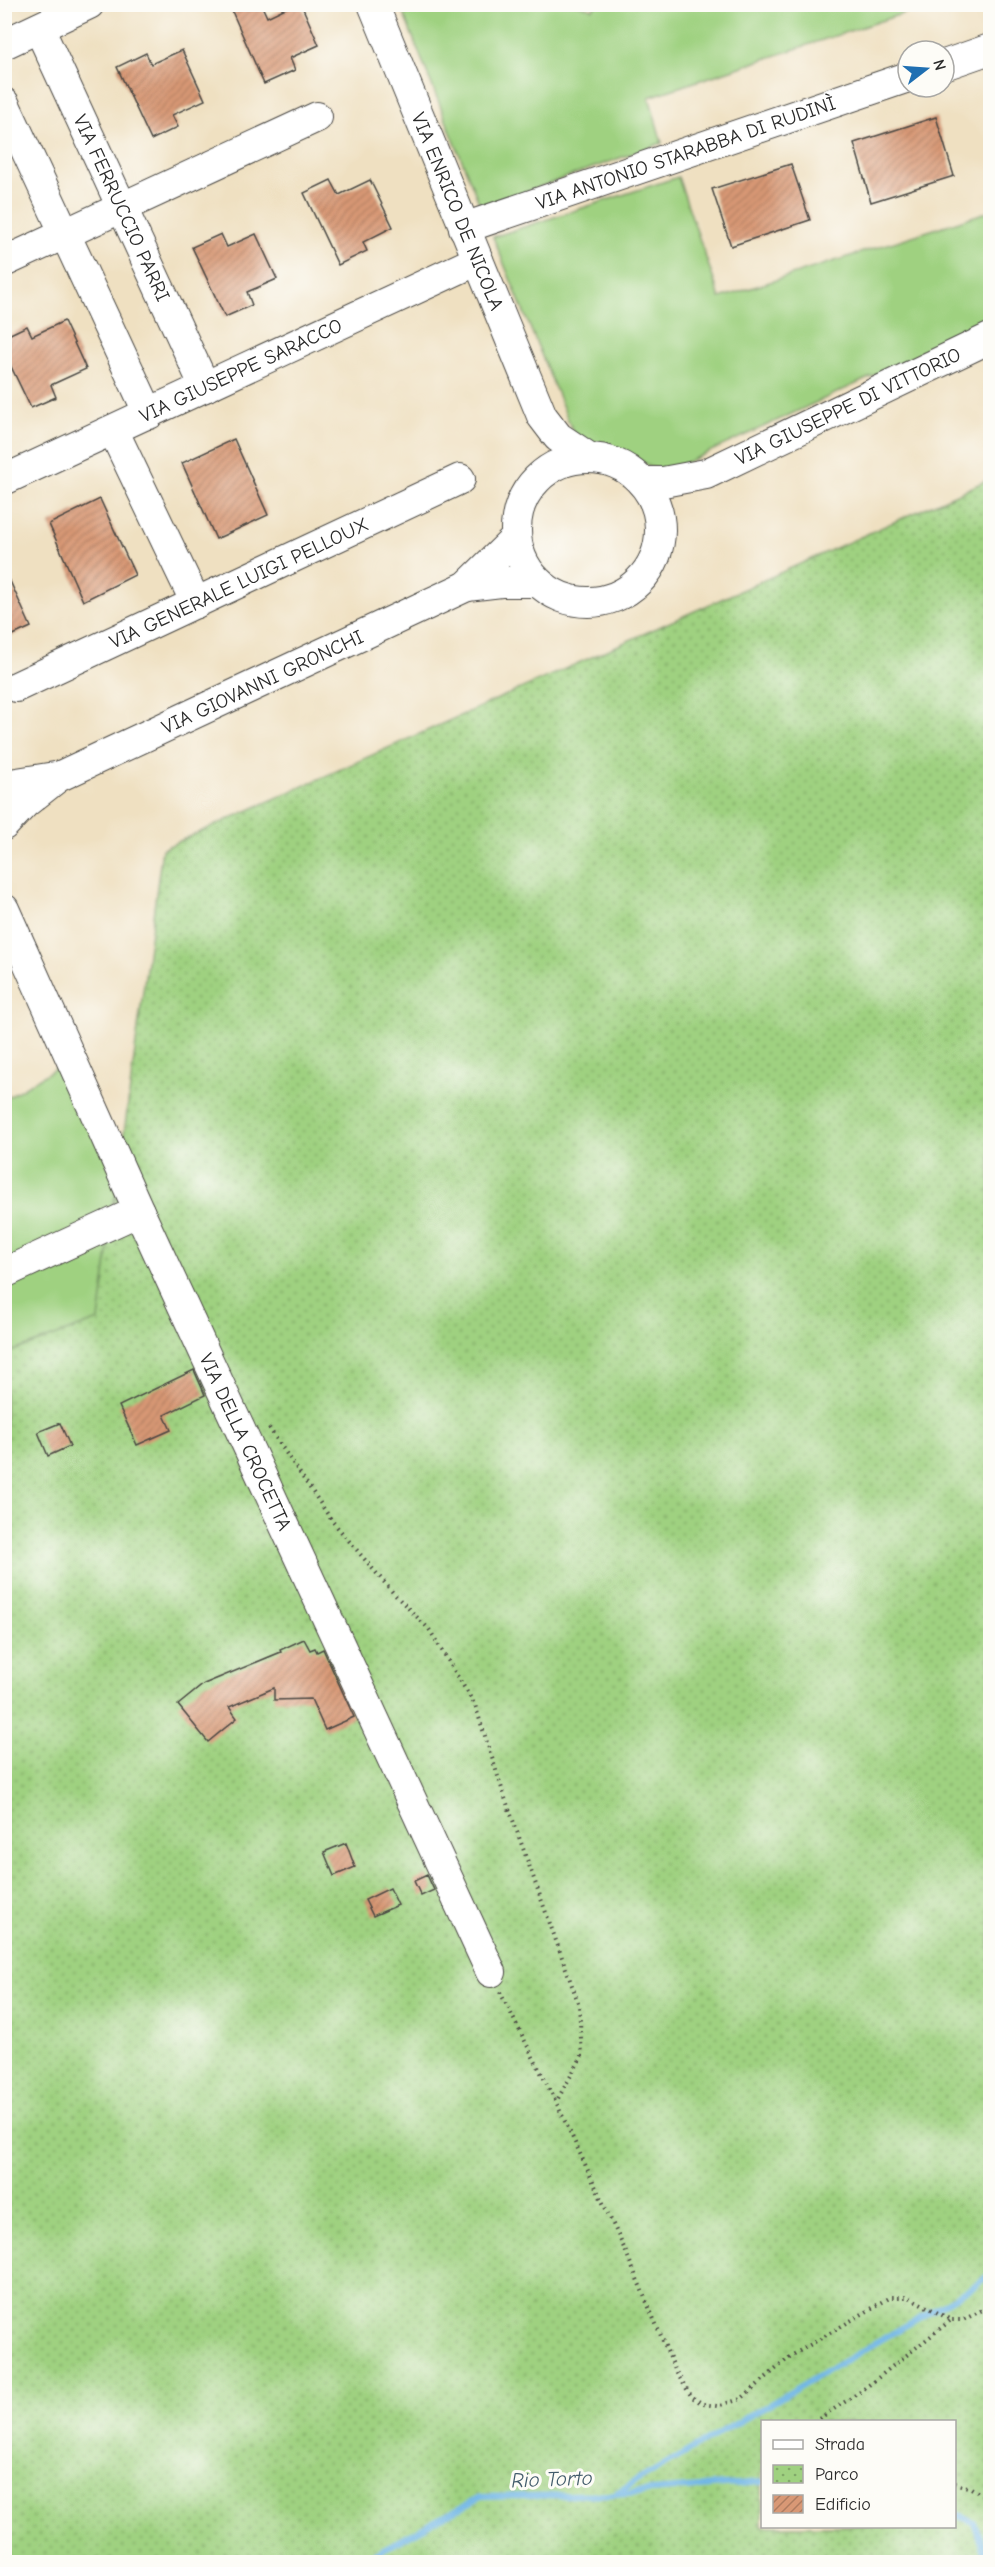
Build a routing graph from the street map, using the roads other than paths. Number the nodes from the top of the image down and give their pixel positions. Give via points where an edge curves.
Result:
1 (373, 4) edge
2 (75, 7) edge
3 (39, 28) junction
4 (4, 44) edge
5 (990, 49) edge
6 (956, 61) edge
7 (896, 81) edge
8 (4, 103) edge
9 (317, 117) dead end
10 (122, 207) junction
11 (464, 228) junction
12 (65, 234) junction
13 (478, 260) junction
14 (4, 262) edge
15 (990, 338) edge
16 (205, 387) junction
17 (148, 414) junction
18 (542, 416) junction
19 (113, 430) junction
20 (588, 457) junction
21 (706, 474) junction
22 (540, 475) junction
23 (460, 479) dead end
24 (4, 480) edge
25 (642, 482) junction
26 (660, 525) junction
27 (515, 539) junction
28 (536, 582) junction
29 (467, 586) junction
30 (196, 603) junction
31 (16, 687) dead end
32 (58, 777) junction
33 (4, 785) edge
34 (4, 825) edge
35 (4, 909) edge
36 (139, 1211) junction
37 (4, 1272) edge
38 (490, 1972) road end

1 - 11 street, VIA ENRICO DE NICOLA
2 - 3 street
3 - 4 street
3 - 10 street, VIA FERRUCCIO PARRI
5 - 6 street
7 - 11 street, VIA ANTONIO STARABBA DI RUDINÌ
8 - 12 street
9 - 10 street
10 - 12 street
10 - 16 street, VIA FERRUCCIO PARRI
11 - 13 street, VIA ENRICO DE NICOLA
12 - 14 street
12 - 17 street
13 - 16 street, VIA GIUSEPPE SARACCO
13 - 18 street, VIA ENRICO DE NICOLA
15 - 21 street, VIA GIUSEPPE DI VITTORIO
16 - 17 street, VIA GIUSEPPE SARACCO
17 - 19 street, VIA GIUSEPPE SARACCO
18 - 20 street, VIA ENRICO DE NICOLA via 558,437
18 - 22 street, VIA ENRICO DE NICOLA
19 - 24 street, VIA GIUSEPPE SARACCO
19 - 30 street
20 - 22 street via 554,465
20 - 25 street via 608,460
21 - 25 street, VIA GIUSEPPE DI VITTORIO
21 - 26 street, VIA GIUSEPPE DI VITTORIO via 672,507
22 - 27 street via 519,504
23 - 30 street, VIA GENERALE LUIGI PELLOUX
25 - 26 street via 657,510
26 - 28 street via 658,547 650,567 618,597 597,603 575,602 554,595
27 - 28 street via 522,562
27 - 29 street, VIA GIOVANNI GRONCHI
28 - 29 street, VIA GIOVANNI GRONCHI
29 - 32 street, VIA GIOVANNI GRONCHI
30 - 31 street, VIA GENERALE LUIGI PELLOUX
32 - 33 street, VIA GIOVANNI GRONCHI
32 - 34 street, VIA GIOVANNI GRONCHI
35 - 36 street, VIA DELLA CROCETTA
36 - 37 street
36 - 38 street, VIA DELLA CROCETTA

